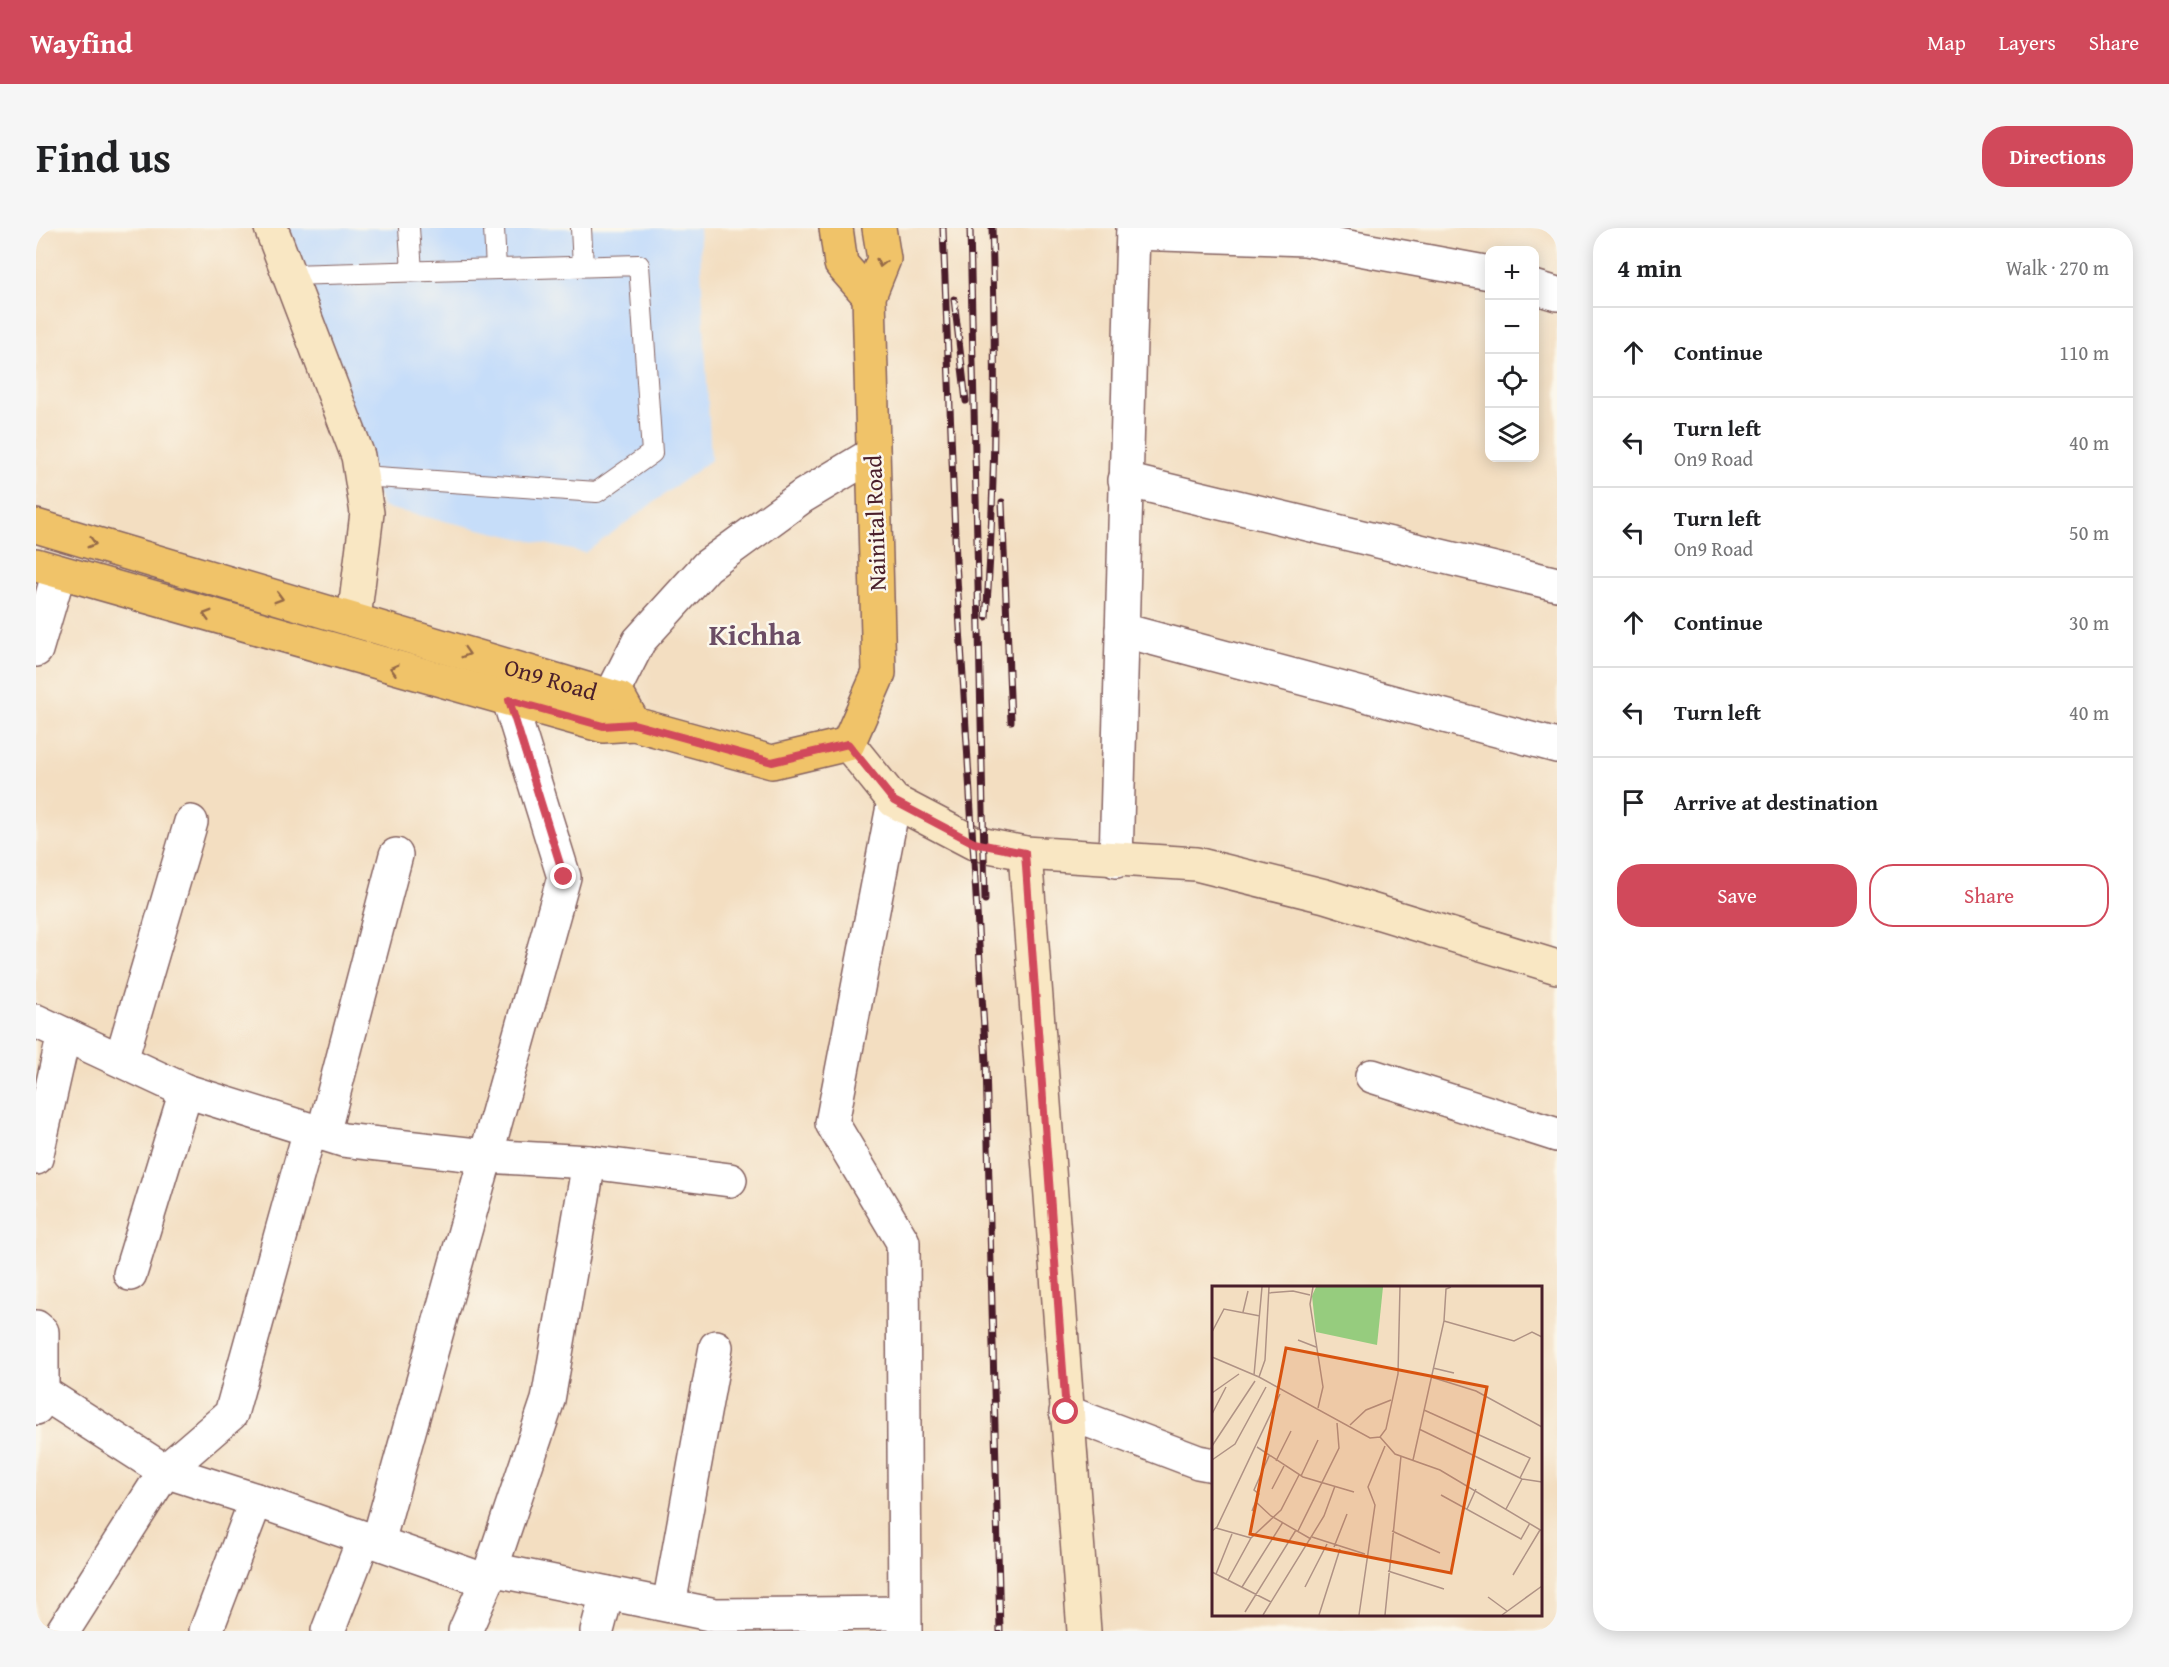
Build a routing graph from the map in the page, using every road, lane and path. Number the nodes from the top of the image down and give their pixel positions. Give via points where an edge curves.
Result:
1 (271, 228) edge
2 (410, 228) edge
3 (494, 228) edge
4 (580, 228) edge
5 (836, 228) edge
6 (879, 228) edge
7 (1133, 230) edge
8 (583, 266) junction
9 (496, 268) junction
10 (412, 271) junction
11 (1485, 272) edge
12 (289, 275) junction
13 (1539, 289) edge
14 (1557, 294) edge
15 (869, 296) junction
16 (873, 454) junction
17 (362, 476) junction
18 (1125, 480) junction
19 (36, 526) edge
20 (48, 569) edge
21 (1557, 584) edge
22 (354, 620) junction
23 (1122, 630) junction
24 (36, 650) edge
25 (611, 696) junction
26 (509, 700) junction
27 (634, 724) junction
28 (848, 744) junction
29 (1557, 746) edge
30 (894, 801) junction
31 (191, 822) dead end
32 (1025, 853) junction
33 (396, 855) dead end
34 (1116, 861) junction
35 (1557, 967) edge
36 (50, 1027) edge
37 (121, 1060) junction
38 (1372, 1076) dead end
39 (186, 1091) junction
40 (316, 1132) junction
41 (1557, 1135) edge
42 (485, 1156) junction
43 (36, 1158) edge
44 (589, 1162) junction
45 (730, 1180) dead end
46 (130, 1274) dead end
47 (36, 1327) edge
48 (716, 1347) dead end
49 (39, 1400) edge
50 (1066, 1412) junction
51 (1212, 1465) edge
52 (165, 1471) junction
53 (256, 1500) junction
54 (371, 1540) junction
55 (489, 1575) junction
56 (607, 1593) junction
57 (669, 1605) junction
58 (904, 1622) edge
59 (715, 1623) edge
60 (63, 1631) edge
61 (206, 1631) edge
62 (328, 1631) edge
63 (465, 1631) edge
64 (597, 1631) edge
65 (1084, 1631) edge

1 - 12 street
2 - 10 lane
3 - 9 lane
4 - 8 lane
5 - 15 main road via 841,264
6 -> 15 main road, Nainital Road via 884,259
7 - 11 street via 1305,239
7 - 18 street
8 - 9 lane
8 - 17 lane via 639,265 652,453 597,492
9 - 10 lane
10 - 12 lane
12 - 17 street via 358,456
13 - 14 street
15 - 16 main road, Nainital Road
16 - 25 street via 803,496 707,566 639,641
16 - 28 main road, Nainital Road via 879,673
17 - 22 street via 368,513
18 - 21 street
18 - 23 street
19 -> 22 main road, On9 Road
20 - 24 street
26 -> 20 main road
22 -> 25 main road, On9 Road
23 - 29 street
23 - 34 street
25 - 27 main road, On9 Road via 620,699
26 - 27 main road via 603,726
26 - 42 street via 564,877
27 - 28 main road via 772,762
28 - 30 street
30 - 32 street via 974,843
30 - 58 street via 832,1123 903,1242
31 - 37 street
32 - 34 street
32 - 50 street
33 - 40 street
34 - 35 street via 1196,864 1325,896
36 - 37 street
36 - 43 street
37 - 39 street
38 - 41 street
39 - 40 street
39 - 46 street
40 - 42 street via 343,1140
40 - 52 street via 231,1414
42 - 44 street
42 - 54 street
44 - 45 street
44 - 55 street via 548,1400
47 - 49 street via 42,1332
48 - 57 street
49 - 52 street
50 - 51 street
50 - 65 street
52 - 53 street
52 - 60 street
53 - 54 street
53 - 61 street
54 - 55 street
54 - 62 street
55 - 56 street
55 - 63 street
56 - 57 street
56 - 64 street
57 - 59 street
58 - 59 street

